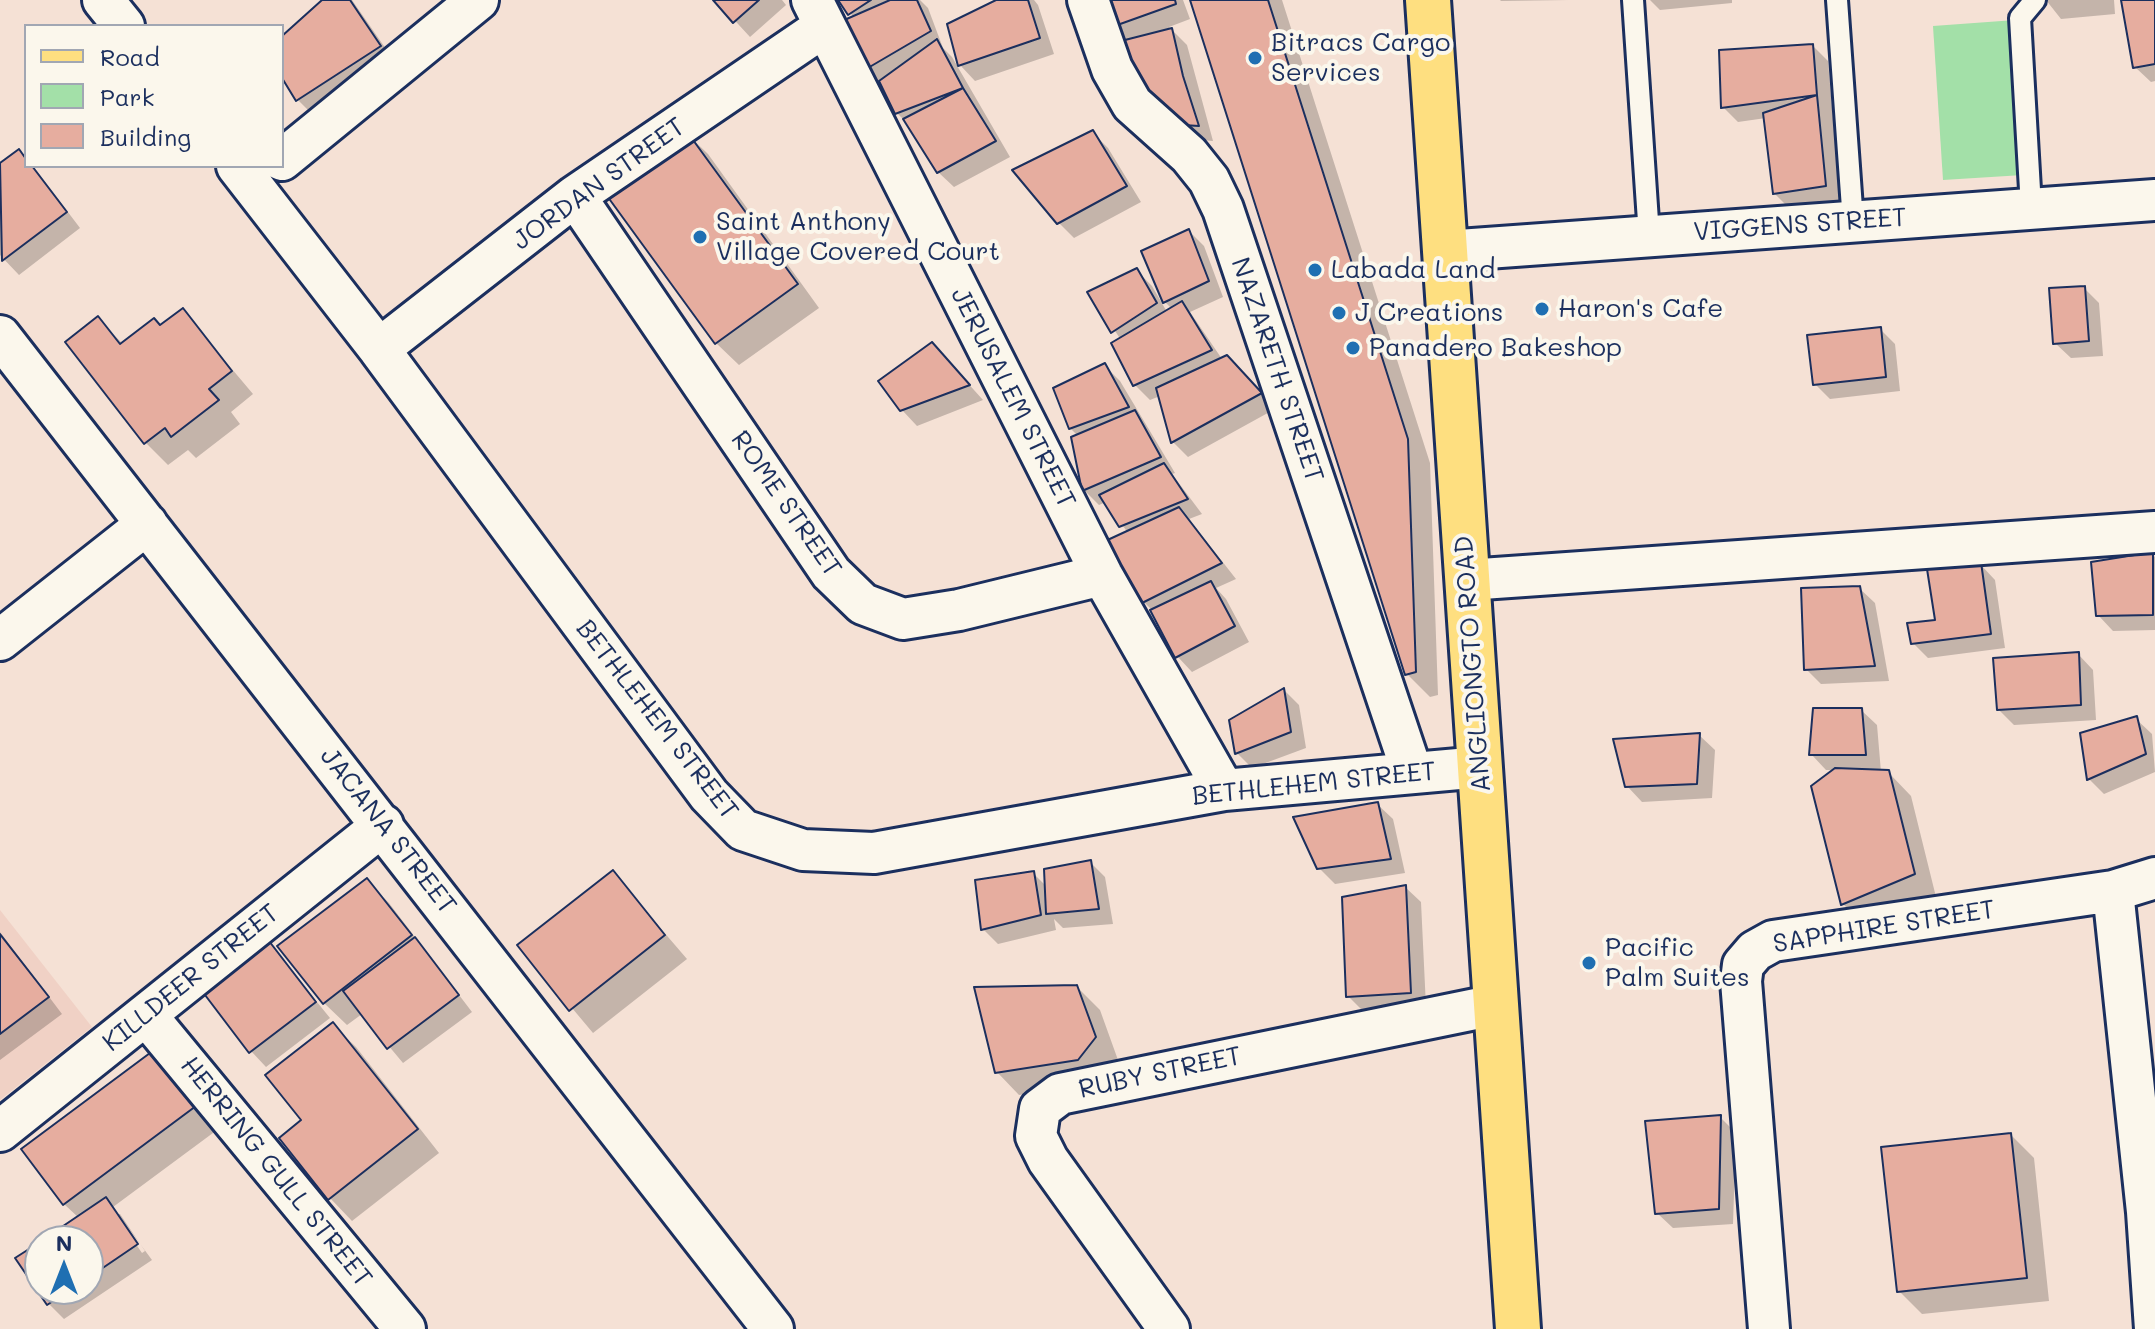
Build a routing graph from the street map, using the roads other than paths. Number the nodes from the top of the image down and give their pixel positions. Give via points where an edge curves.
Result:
1 (478, 0) edge
2 (1088, 0) edge
3 (1428, 0) edge
4 (1633, 0) edge
5 (1837, 0) edge
6 (2035, 0) edge
7 (818, 13) edge
8 (284, 151) edge
9 (261, 169) edge
10 (575, 196) junction
11 (2155, 200) edge
12 (2031, 207) junction
13 (1853, 222) junction
14 (1649, 236) junction
15 (1445, 251) junction
16 (0, 336) edge
17 (379, 349) junction
18 (147, 524) junction
19 (2155, 532) edge
20 (1102, 575) junction
21 (1467, 580) junction
22 (0, 640) edge
23 (1481, 767) junction
24 (1412, 772) junction
25 (1224, 790) junction
26 (383, 825) junction
27 (2155, 878) edge
28 (2113, 891) junction
29 (1495, 1005) junction
30 (146, 1015) junction
31 (0, 1131) edge
32 (2151, 1210) edge
33 (405, 1329) edge
34 (773, 1329) edge
35 (1169, 1329) edge
36 (1518, 1329) edge
37 (1769, 1329) edge
38 (2155, 1329) edge

1 - 8 street
2 - 24 street, NAZARETH STREET via 1112,69 1132,104 1189,155 1223,209
3 - 15 main road, ANGLIONGTO ROAD
4 - 14 lane
5 - 13 lane
6 - 12 lane via 2020,18
7 - 10 street, JORDAN STREET
7 - 20 street, JERUSALEM STREET
9 - 17 street, BETHLEHEM STREET
10 - 17 street, JORDAN STREET
10 - 20 street, ROME STREET via 831,573 863,604 903,619
11 - 12 street, VIGGENS STREET
12 - 13 street, VIGGENS STREET
13 - 14 street, VIGGENS STREET
14 - 15 street, VIGGENS STREET
15 - 21 main road, ANGLIONGTO ROAD
16 - 18 street, JACANA STREET
17 - 25 street, BETHLEHEM STREET via 709,795 743,830 803,850 874,853
18 - 22 street
18 - 26 street, JACANA STREET
19 - 21 street
20 - 25 street, JERUSALEM STREET
21 - 23 main road, ANGLIONGTO ROAD
23 - 24 street, BETHLEHEM STREET
23 - 29 main road, ANGLIONGTO ROAD
24 - 25 street, BETHLEHEM STREET
26 - 30 street, KILLDEER STREET
26 - 34 street, JACANA STREET
27 - 28 street, SAPPHIRE STREET
28 - 32 street
28 - 37 street, SAPPHIRE STREET via 1773,941 1743,965
29 - 35 street, RUBY STREET via 1060,1094 1040,1109 1036,1136 1048,1160
29 - 36 main road, ANGLIONGTO ROAD
30 - 31 street, KILLDEER STREET
30 - 33 street, HERRING GULL STREET
32 - 38 street

